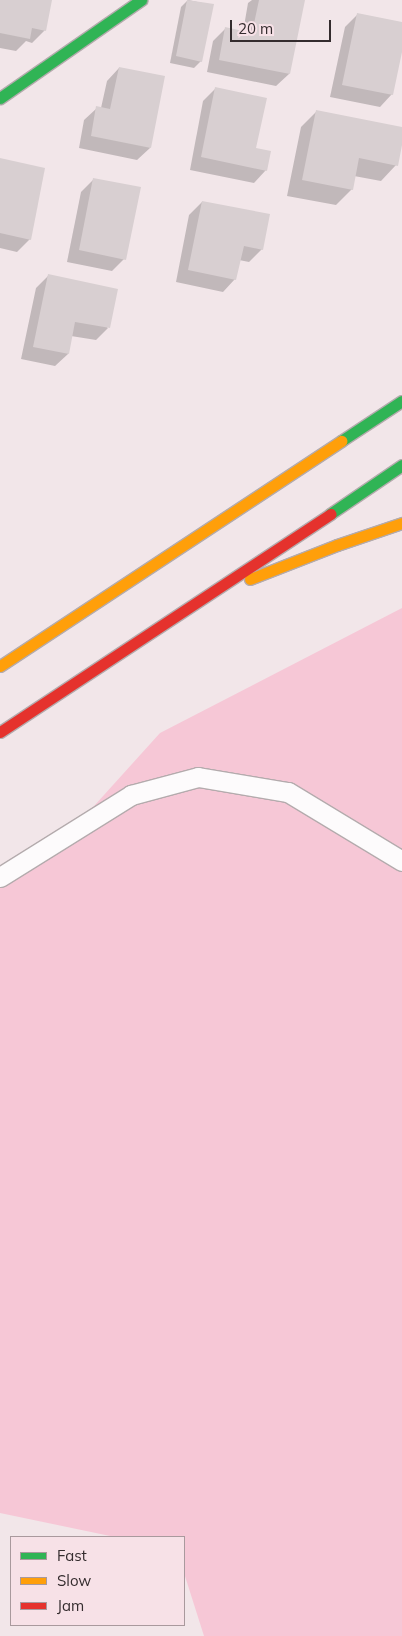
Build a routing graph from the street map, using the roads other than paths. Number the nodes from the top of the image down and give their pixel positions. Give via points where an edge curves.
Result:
1 (141, 0) edge
2 (0, 98) edge
3 (402, 401) edge
4 (402, 465) edge
5 (402, 524) edge
6 (211, 594) junction
7 (0, 666) edge
8 (0, 732) edge
9 (402, 861) edge
10 (0, 877) edge

1 - 2 main road
3 - 7 main road
4 - 6 main road
5 - 6 main road via 337,545
6 - 8 main road
9 - 10 lane via 288,792 198,777 131,794

